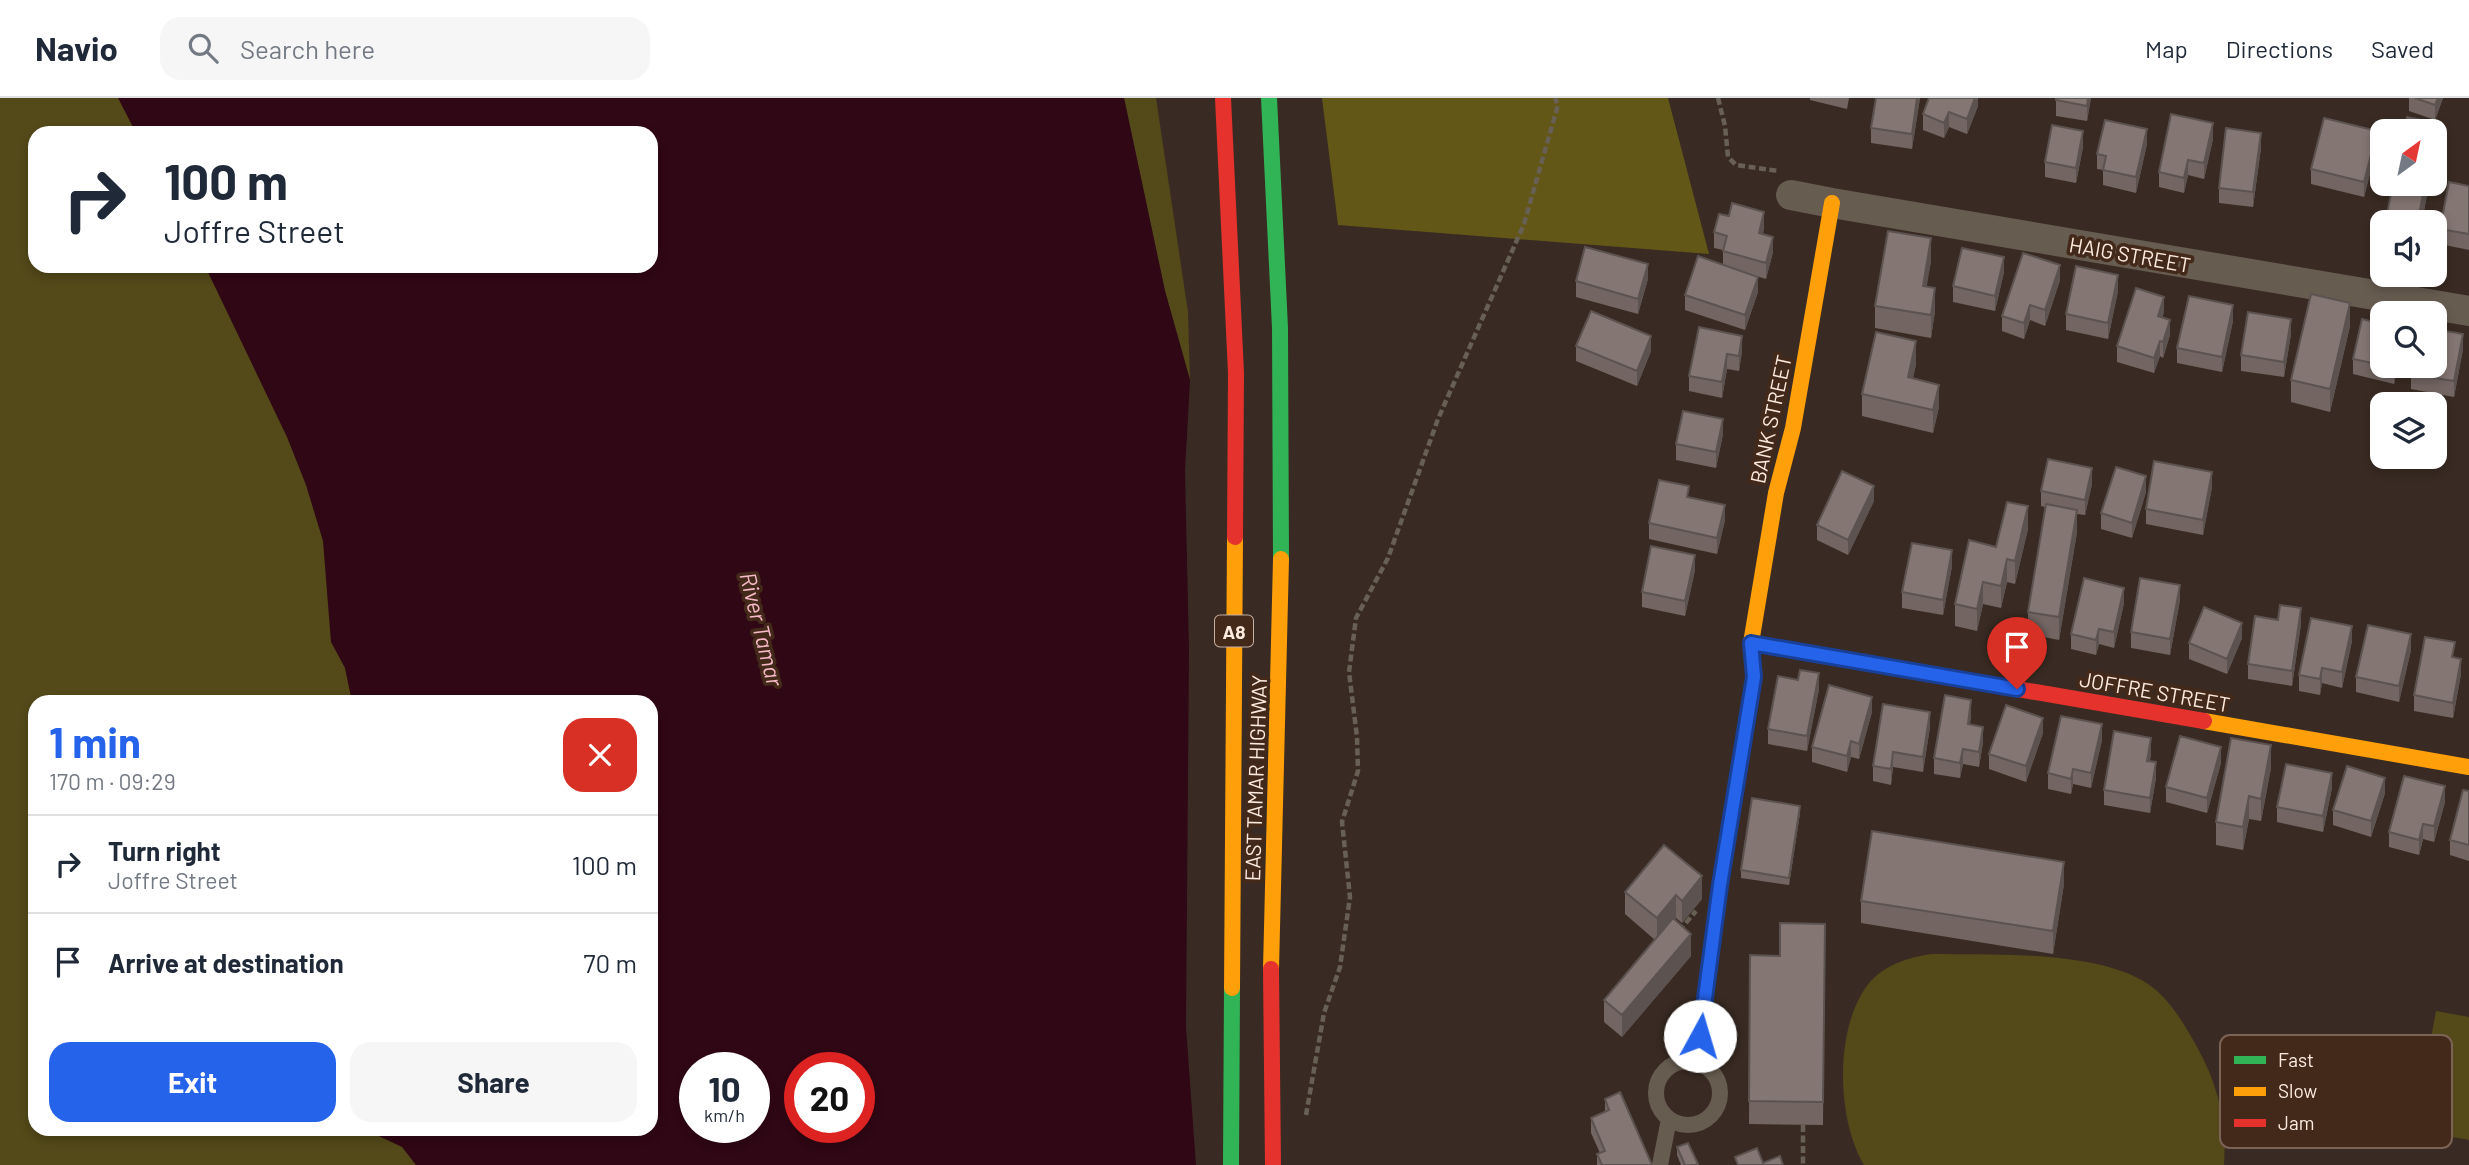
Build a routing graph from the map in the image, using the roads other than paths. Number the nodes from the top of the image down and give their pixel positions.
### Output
1 (1223, 98) edge
2 (1269, 98) edge
3 (1787, 183) road end
4 (1832, 203) junction
5 (2469, 311) edge
6 (1751, 643) junction
7 (2469, 766) edge
8 (1697, 1061) junction
9 (1669, 1119) junction
10 (1231, 1165) edge
11 (1273, 1165) edge
12 (1660, 1165) edge

1 - 10 main road, EAST TAMAR HIGHWAY / A8
2 - 11 main road, EAST TAMAR HIGHWAY / A8
3 - 4 street, HAIG STREET
4 - 5 street, HAIG STREET
4 - 6 main road, BANK STREET
6 - 7 main road, JOFFRE STREET
6 - 8 lane
8 - 9 lane
8 - 9 lane
9 - 12 lane

